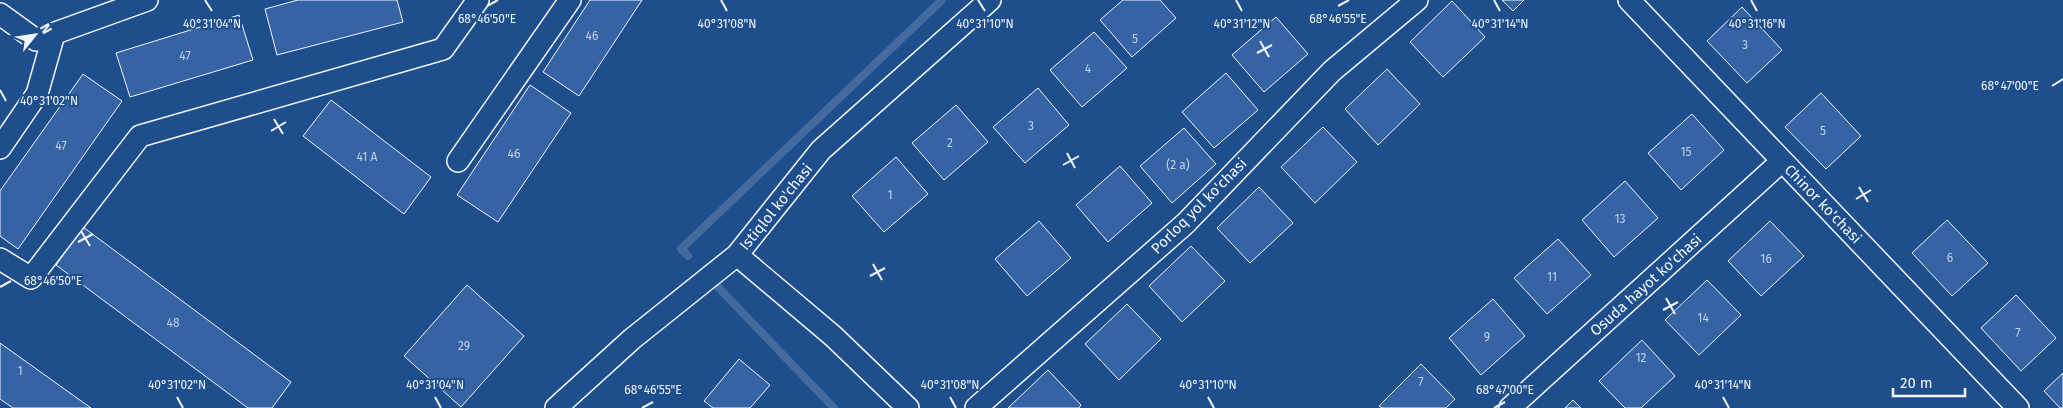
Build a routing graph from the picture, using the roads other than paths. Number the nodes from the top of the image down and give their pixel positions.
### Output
1 (147, 0) edge
2 (478, 0) edge
3 (570, 0) edge
4 (990, 0) edge
5 (1417, 0) edge
6 (1629, 0) edge
7 (0, 14) edge
8 (54, 34) junction
9 (0, 148) edge
10 (458, 160) dead end
11 (1782, 161) junction
12 (737, 255) junction
13 (0, 259) edge
14 (556, 408) edge
15 (908, 408) edge
16 (976, 408) edge
17 (1510, 408) edge
18 (2018, 408) edge

1 - 8 street
2 - 13 street
3 - 10 street
4 - 12 street, Istiqlol ko'chasi
5 - 16 street, Porloq yol ko'chasi
6 - 11 street, Chinor ko'chasi
7 - 8 street
8 - 9 street
11 - 17 street, Osuda hayot ko'chasi
11 - 18 street, Chinor ko'chasi
12 - 14 street, Istiqlol ko'chasi
12 - 15 street

